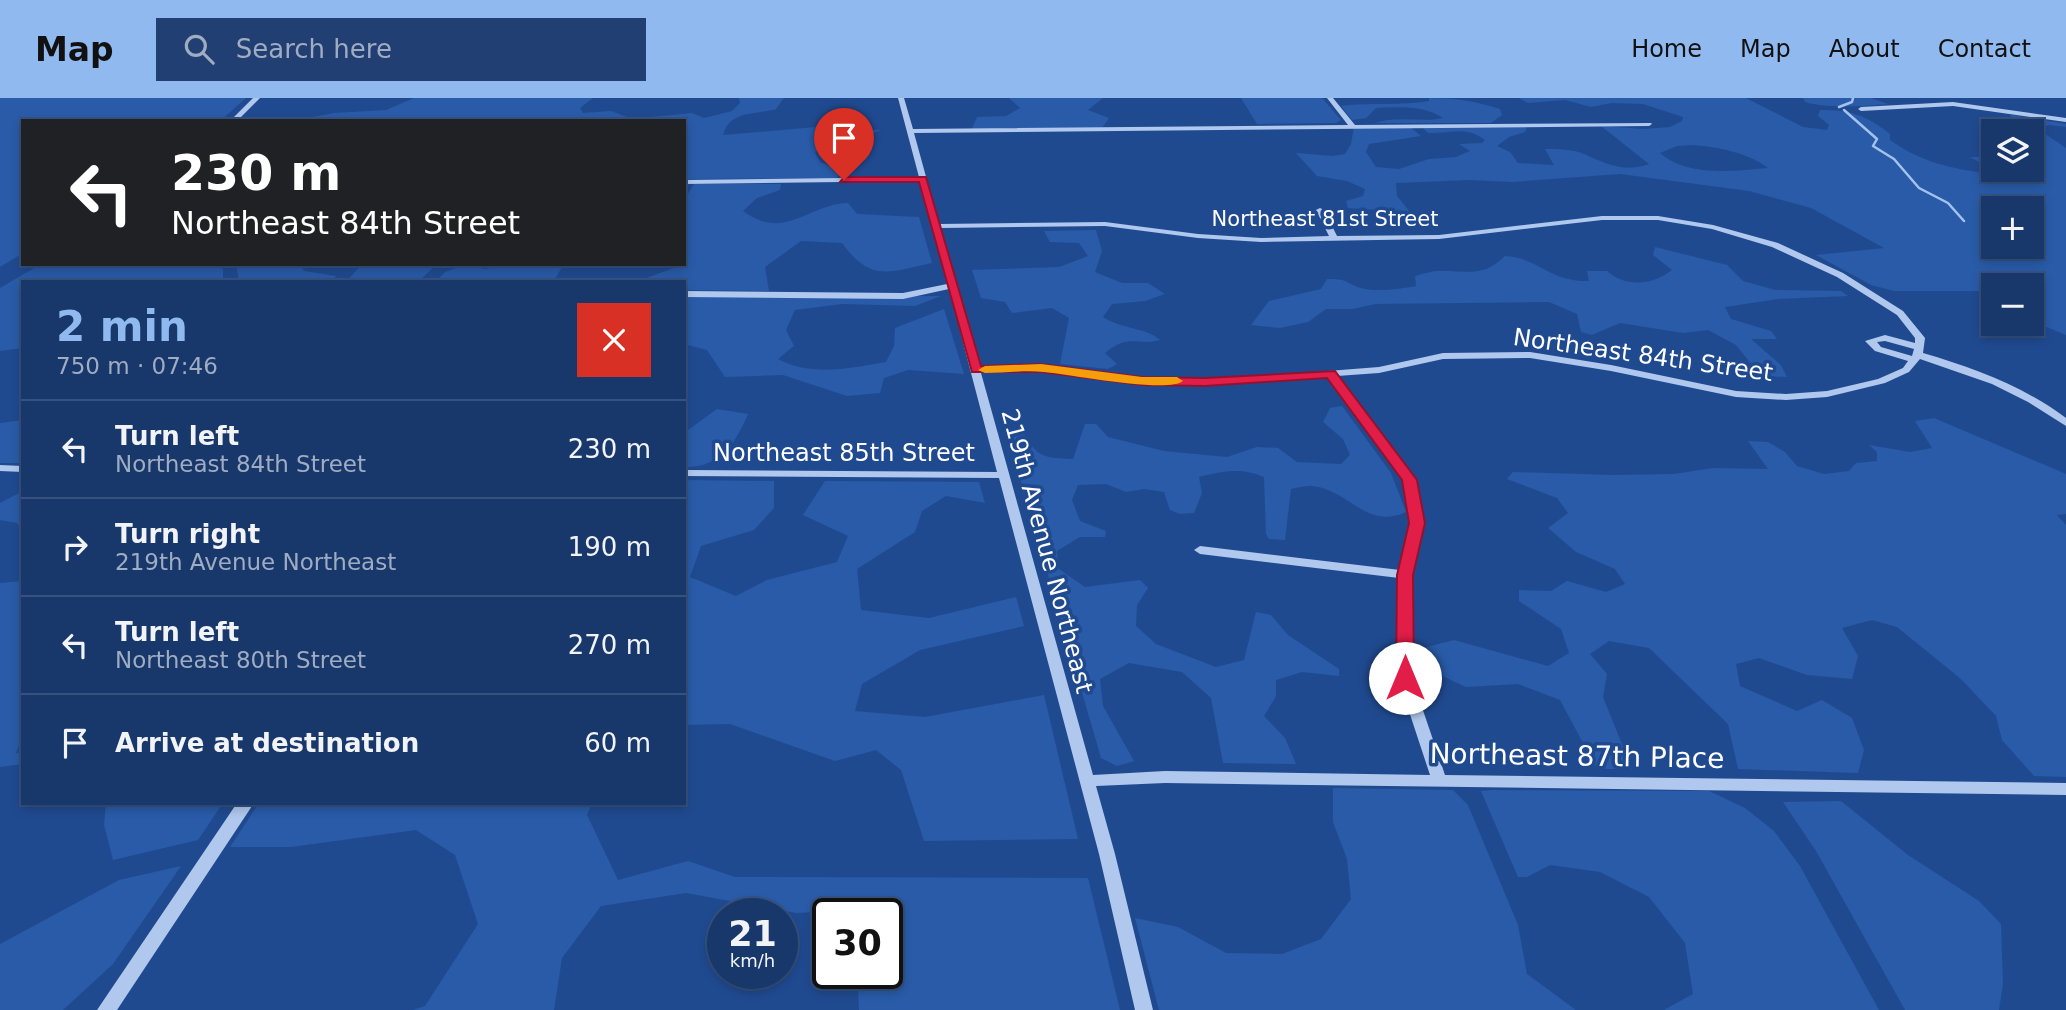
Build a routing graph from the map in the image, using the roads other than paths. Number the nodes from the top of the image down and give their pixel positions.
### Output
1 (257, 98) edge
2 (901, 98) edge
3 (1330, 98) edge
4 (2004, 103) dead end
5 (1861, 109) dead end
6 (2012, 111) junction
7 (235, 119) edge
8 (2066, 120) edge
9 (1649, 124) dead end
10 (1352, 125) junction
11 (909, 131) junction
12 (923, 179) junction
13 (686, 182) edge
14 (1320, 210) dead end
15 (936, 226) junction
16 (1335, 239) junction
17 (951, 286) junction
18 (686, 294) edge
19 (1917, 354) junction
20 (976, 370) junction
21 (1330, 374) junction
22 (2066, 423) edge
23 (0, 468) edge
24 (21, 469) edge
25 (686, 473) edge
26 (1004, 475) junction
27 (1200, 550) dead end
28 (1405, 575) junction
29 (1087, 780) junction
30 (1440, 780) junction
31 (2066, 789) edge
32 (245, 805) edge
33 (106, 1010) edge
34 (1144, 1010) edge

1 - 7 street
2 - 11 street, 219th Avenue Northeast
3 - 10 street
4 - 6 street
5 - 6 street
6 - 8 street
9 - 10 street
10 - 11 street
11 - 12 street, 219th Avenue Northeast
12 - 13 street
12 - 15 street, 219th Avenue Northeast
14 - 16 street
15 - 16 street, Northeast 81st Street
15 - 17 street, 219th Avenue Northeast
16 - 19 street, Northeast 81st Street
17 - 18 street
17 - 20 street, 219th Avenue Northeast
19 - 21 street, Northeast 84th Street
19 - 22 street
20 - 21 street, Northeast 84th Street
20 - 26 street, 219th Avenue Northeast
21 - 28 street
23 - 24 street
25 - 26 street, Northeast 85th Street
26 - 29 street, 219th Avenue Northeast
27 - 28 street
28 - 30 street
29 - 30 street, Northeast 87th Place
29 - 34 street, 219th Avenue Northeast
30 - 31 street, Northeast 87th Place
32 - 33 street

